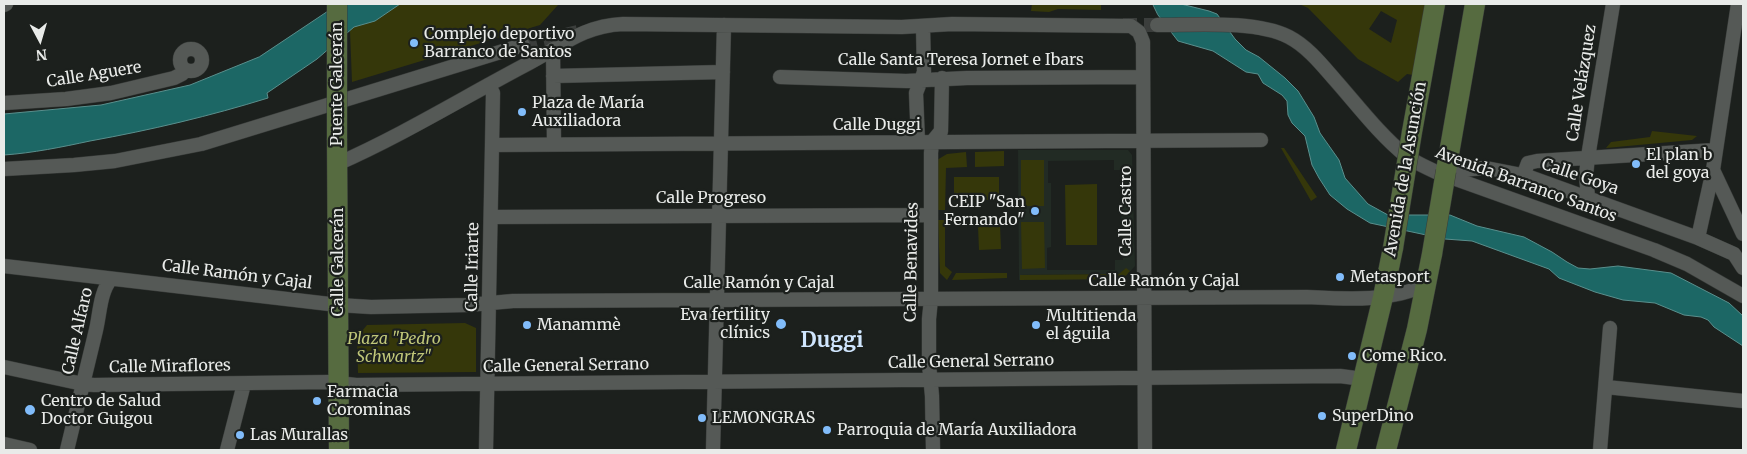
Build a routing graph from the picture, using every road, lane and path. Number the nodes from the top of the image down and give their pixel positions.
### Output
1 (337, 4) edge
2 (1434, 4) edge
3 (1475, 4) edge
4 (1612, 4) edge
5 (1738, 4) edge
6 (724, 25) junction
7 (1158, 25) tunnel mouth
8 (923, 26) junction
9 (523, 45) tunnel mouth
10 (553, 50) junction
11 (186, 70) dead end
12 (723, 72) junction
13 (553, 76) junction
14 (1143, 77) junction
15 (780, 78) dead end
16 (942, 78) junction
17 (920, 80) junction
18 (488, 85) junction
19 (4, 103) edge
20 (1260, 140) dead end
21 (1143, 141) junction
22 (918, 142) junction
23 (932, 142) junction
24 (721, 143) junction
25 (554, 144) junction
26 (492, 145) junction
27 (1715, 150) junction
28 (1588, 157) junction
29 (337, 164) junction
30 (4, 169) edge
31 (1713, 170) junction
32 (1446, 171) junction
33 (1527, 176) junction
34 (1588, 197) junction
35 (931, 215) junction
36 (719, 216) junction
37 (491, 217) junction
38 (1743, 234) edge
39 (1698, 238) junction
40 (1739, 248) edge
41 (4, 266) edge
42 (1743, 268) edge
43 (111, 278) junction
44 (1426, 285) junction
45 (1743, 296) edge
46 (1383, 297) junction
47 (931, 299) junction
48 (1144, 299) junction
49 (717, 301) junction
50 (490, 302) junction
51 (338, 305) junction
52 (1610, 328) dead end
53 (4, 367) edge
54 (1145, 378) junction
55 (1363, 379) junction
56 (931, 380) junction
57 (716, 381) junction
58 (339, 382) junction
59 (83, 384) junction
60 (244, 384) junction
61 (488, 384) junction
62 (1606, 387) junction
63 (1743, 401) edge
64 (4, 444) edge
65 (30, 450) edge
66 (67, 450) edge
67 (227, 450) edge
68 (339, 450) edge
69 (486, 450) edge
70 (713, 450) edge
71 (933, 450) edge
72 (1145, 450) edge
73 (1346, 450) edge
74 (1386, 450) edge
75 (1600, 450) edge

1 - 29 main road, Puente Galcerán, bridge
2 - 46 main road, Avenida de la Asunción, bridge
3 - 32 main road
4 - 28 street, Calle Velázquez
5 - 27 street
6 - 8 street
6 - 10 street
6 - 12 street
7 - 45 street, Avenida Barranco Santos
8 - 14 street, Calle Castro
8 - 17 street
9 - 30 street
10 - 13 street
10 - 18 street
11 - 19 street, Calle Aguere
12 - 13 street
12 - 24 street
13 - 25 street
14 - 16 street, Calle Santa Teresa Jornet e Ibars
14 - 21 street, Calle Castro
15 - 17 street, Calle Santa Teresa Jornet e Ibars
16 - 17 street, Calle Santa Teresa Jornet e Ibars
16 - 23 street, Calle Benavides
17 - 22 street
18 - 26 street, Calle Iriarte
18 - 29 street
20 - 21 street, Calle Duggi
21 - 23 street, Calle Duggi
21 - 48 street, Calle Castro
22 - 23 street, Calle Duggi
22 - 24 street, Calle Duggi
23 - 35 street, Calle Benavides
24 - 25 street, Calle Duggi
24 - 36 street
25 - 26 street, Calle Duggi
26 - 37 street, Calle Iriarte
27 - 28 street
27 - 31 street
28 - 33 street
28 - 34 street, Calle Velázquez
29 - 51 main road, Calle Galcerán
31 - 38 street
31 - 39 street
32 - 33 street, Calle Goya
32 - 44 main road, bridge
33 - 34 street, Calle Goya
34 - 39 street, Calle Goya
35 - 36 street, Calle Progreso
35 - 47 street, Calle Benavides
36 - 37 street, Calle Progreso
36 - 49 street
37 - 50 street, Calle Iriarte
39 - 40 street, Calle Goya
40 - 42 street
41 - 43 street, Calle Ramón y Cajal
43 - 51 street, Calle Ramón y Cajal
43 - 59 street, Calle Alfaro
44 - 46 street, Calle Ramón y Cajal
44 - 74 main road
46 - 48 street, Calle Ramón y Cajal
46 - 55 main road, Avenida de la Asunción
47 - 48 street, Calle Ramón y Cajal
47 - 49 street, Calle Ramón y Cajal
47 - 56 street, Calle Benavides
48 - 54 street, Calle Castro
49 - 50 street, Calle Ramón y Cajal
49 - 57 street
50 - 51 street, Calle Ramón y Cajal
50 - 61 street, Calle Iriarte
51 - 58 main road, Calle Galcerán
52 - 62 street
53 - 59 street, Calle Miraflores
54 - 55 street, Calle General Serrano
54 - 56 street, Calle General Serrano
54 - 72 street, Calle Castro
55 - 73 main road, Avenida de la Asunción
56 - 57 street, Calle General Serrano
56 - 71 street, Calle Benavides
57 - 61 street, Calle General Serrano
57 - 70 street
58 - 60 street, Calle Miraflores
58 - 61 street, Calle General Serrano
58 - 68 main road, Calle Galcerán
59 - 60 street, Calle Miraflores
59 - 66 street, Calle Alfaro
60 - 67 street
61 - 69 street, Calle Iriarte
62 - 63 street
62 - 75 street
64 - 65 street

